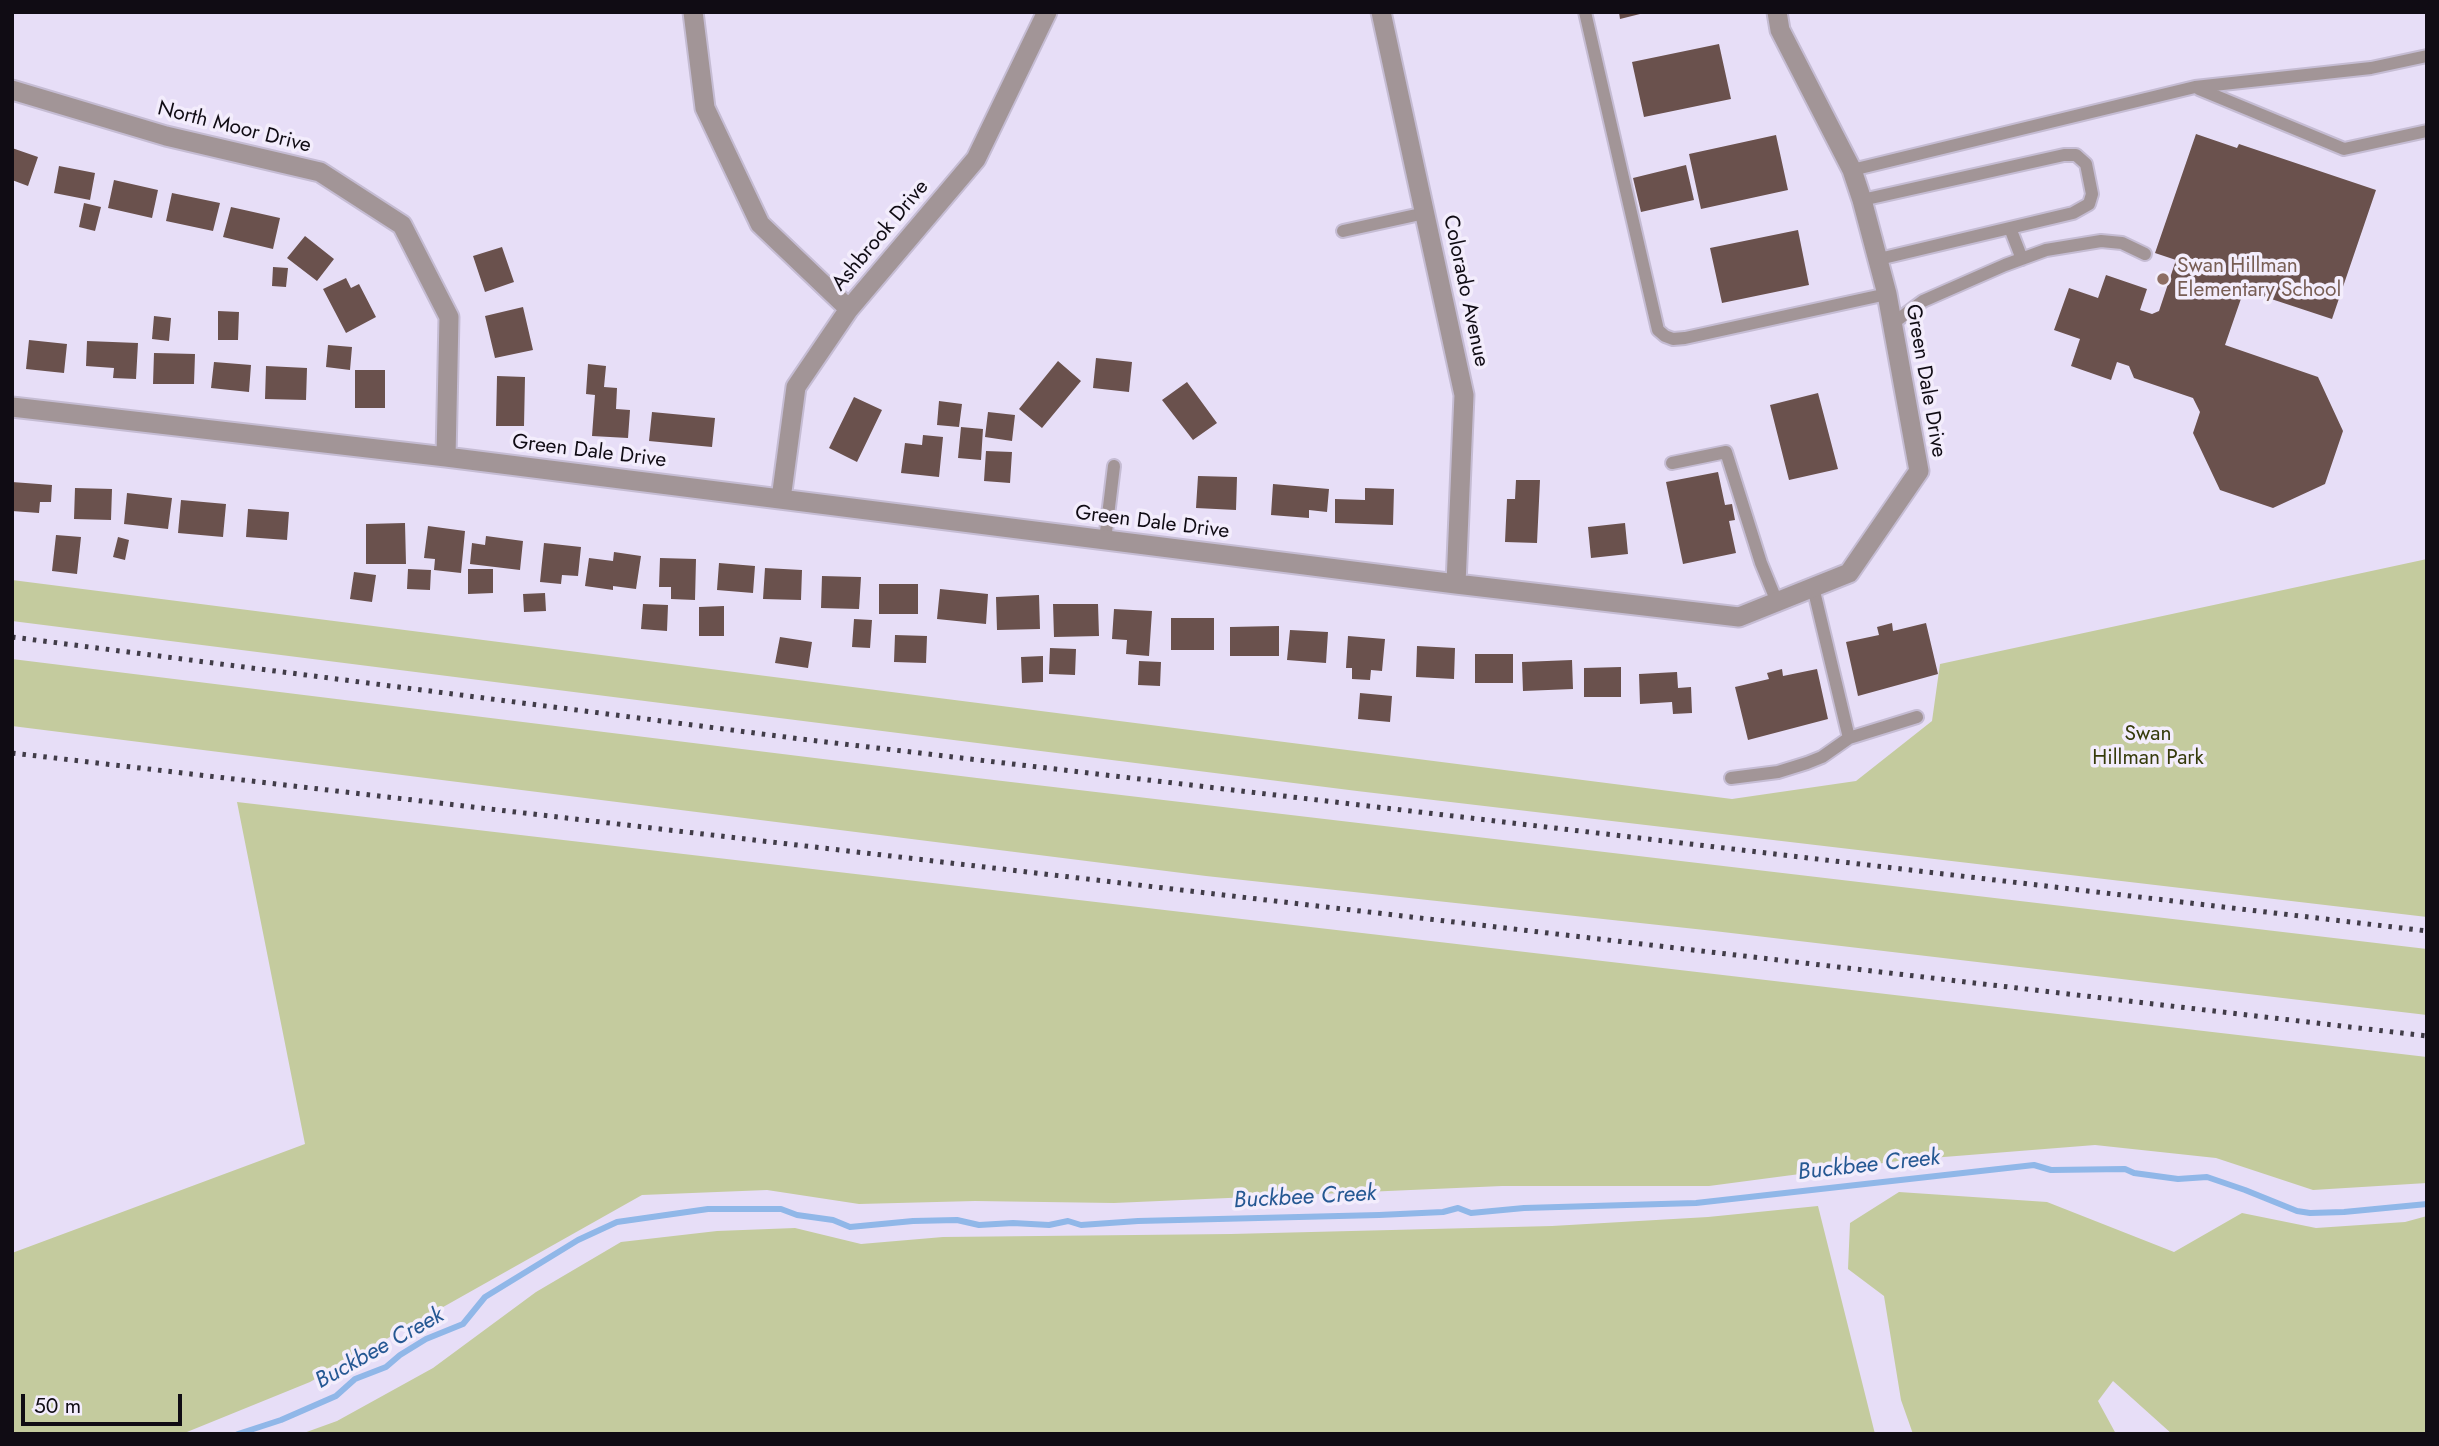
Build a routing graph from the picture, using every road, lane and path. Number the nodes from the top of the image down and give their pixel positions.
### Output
1 (692, 12) edge
2 (1047, 12) edge
3 (1381, 12) edge
4 (1585, 12) edge
5 (1777, 12) edge
6 (2427, 56) edge
7 (2195, 88) junction
8 (12, 90) edge
9 (2427, 131) edge
10 (1852, 170) junction
11 (1863, 200) junction
12 (1424, 213) junction
13 (2010, 228) junction
14 (1343, 231) dead end
15 (2145, 254) dead end
16 (1879, 259) junction
17 (2022, 259) junction
18 (1887, 294) junction
19 (849, 309) junction
20 (1892, 324) junction
21 (12, 407) edge
22 (446, 457) junction
23 (1672, 463) dead end
24 (1114, 466) dead end
25 (781, 499) junction
26 (1105, 540) junction
27 (1456, 584) junction
28 (1813, 587) junction
29 (1777, 602) junction
30 (1917, 717) dead end
31 (1849, 738) junction
32 (1731, 778) dead end

1 - 19 street
2 - 19 street, Ashbrook Drive
3 - 12 street, Colorado Avenue
4 - 18 lane
5 - 10 street, Green Dale Drive
6 - 7 lane
7 - 9 lane
7 - 10 lane
8 - 22 street, North Moor Drive
10 - 11 street, Green Dale Drive
11 - 13 lane
11 - 16 street, Green Dale Drive
12 - 14 lane
12 - 27 street, Colorado Avenue
13 - 16 lane
13 - 17 lane
15 - 17 lane
16 - 18 street, Green Dale Drive
17 - 20 lane
18 - 20 street, Green Dale Drive
19 - 25 street, Ashbrook Drive
20 - 28 street, Green Dale Drive
21 - 22 street, Green Dale Drive
22 - 25 street, Green Dale Drive
23 - 29 lane
24 - 26 lane
25 - 26 street, Green Dale Drive
26 - 27 street, Green Dale Drive
27 - 29 street, Green Dale Drive
28 - 29 street, Green Dale Drive
28 - 31 lane
30 - 31 lane
31 - 32 lane

